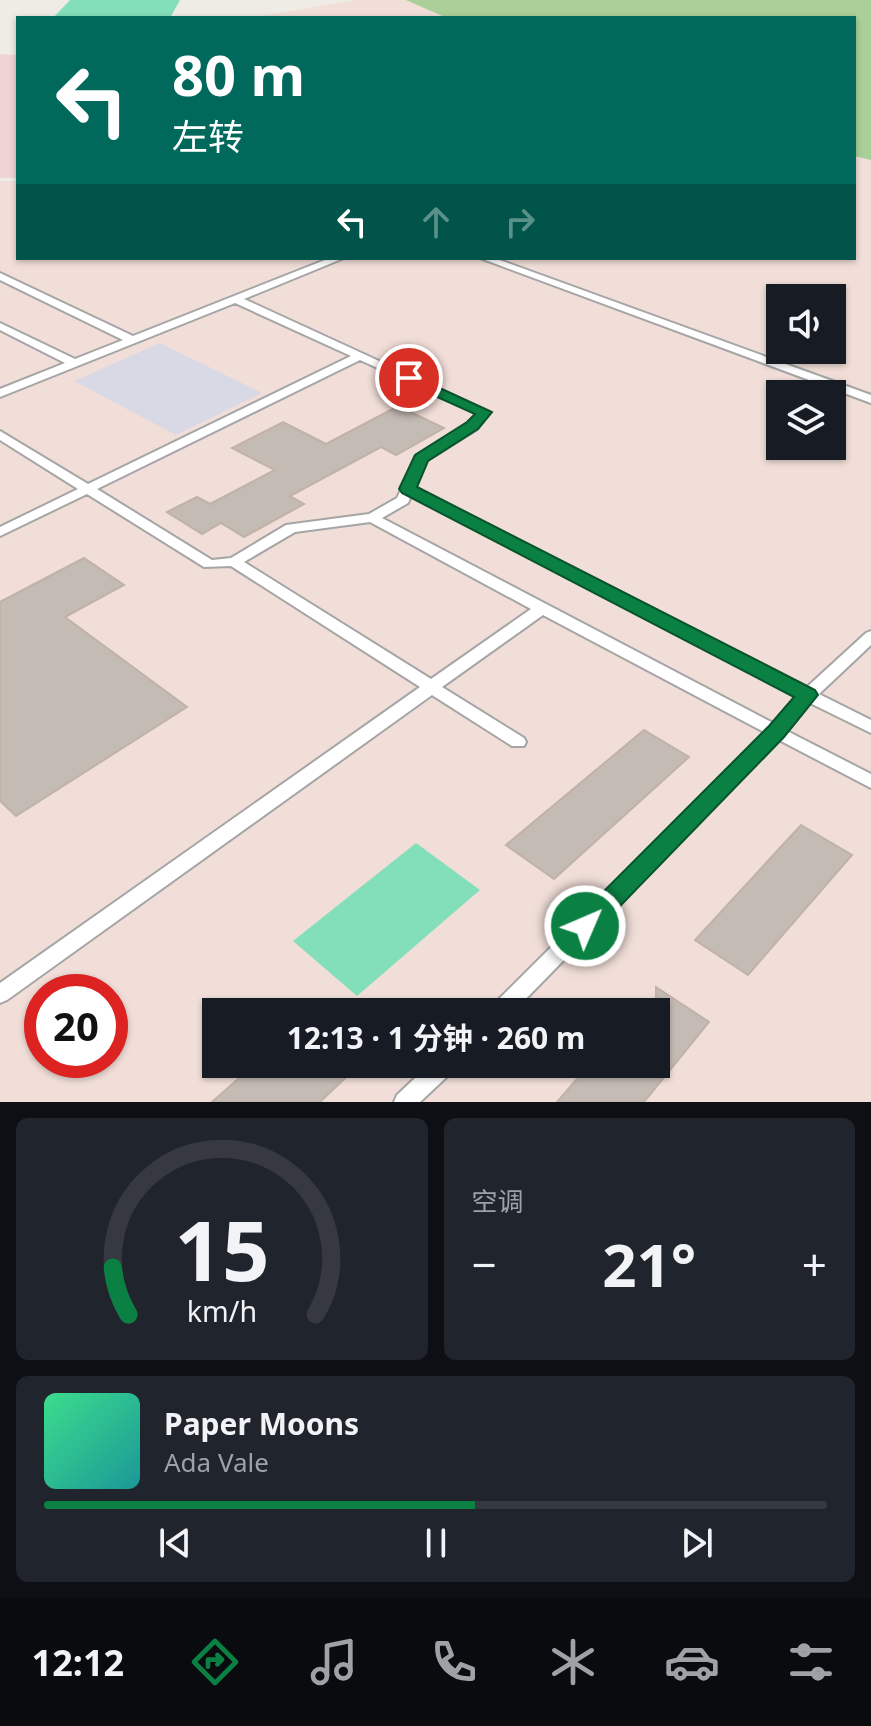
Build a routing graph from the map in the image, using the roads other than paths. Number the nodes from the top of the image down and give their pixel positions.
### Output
1 (334, 260) edge
2 (490, 260) edge
3 (0, 276) edge
4 (235, 299) junction
5 (0, 326) edge
6 (132, 340) junction
7 (359, 356) junction
8 (76, 364) junction
9 (0, 393) edge
10 (871, 399) edge
11 (0, 435) edge
12 (87, 489) junction
13 (408, 489) junction
14 (372, 518) junction
15 (0, 532) edge
16 (234, 562) junction
17 (542, 608) junction
18 (871, 636) edge
19 (430, 687) junction
20 (808, 695) junction
21 (871, 727) edge
22 (777, 732) junction
23 (518, 742) dead end
24 (871, 782) edge
25 (0, 994) edge
26 (513, 998) edge
27 (430, 1078) edge
28 (405, 1102) edge

1 - 4 lane
2 - 10 lane
3 - 6 lane
4 - 6 lane
4 - 7 lane
5 - 8 lane
6 - 8 lane
7 - 12 lane
7 - 13 lane
8 - 9 lane
11 - 12 lane
12 - 15 lane
12 - 16 lane
13 - 14 lane
13 - 20 lane
14 - 16 lane
14 - 17 lane
16 - 19 lane
17 - 19 lane
17 - 22 lane
18 - 20 lane
19 - 23 lane
19 - 25 lane
20 - 21 lane
20 - 22 lane
22 - 24 lane
22 - 26 lane
27 - 28 lane

